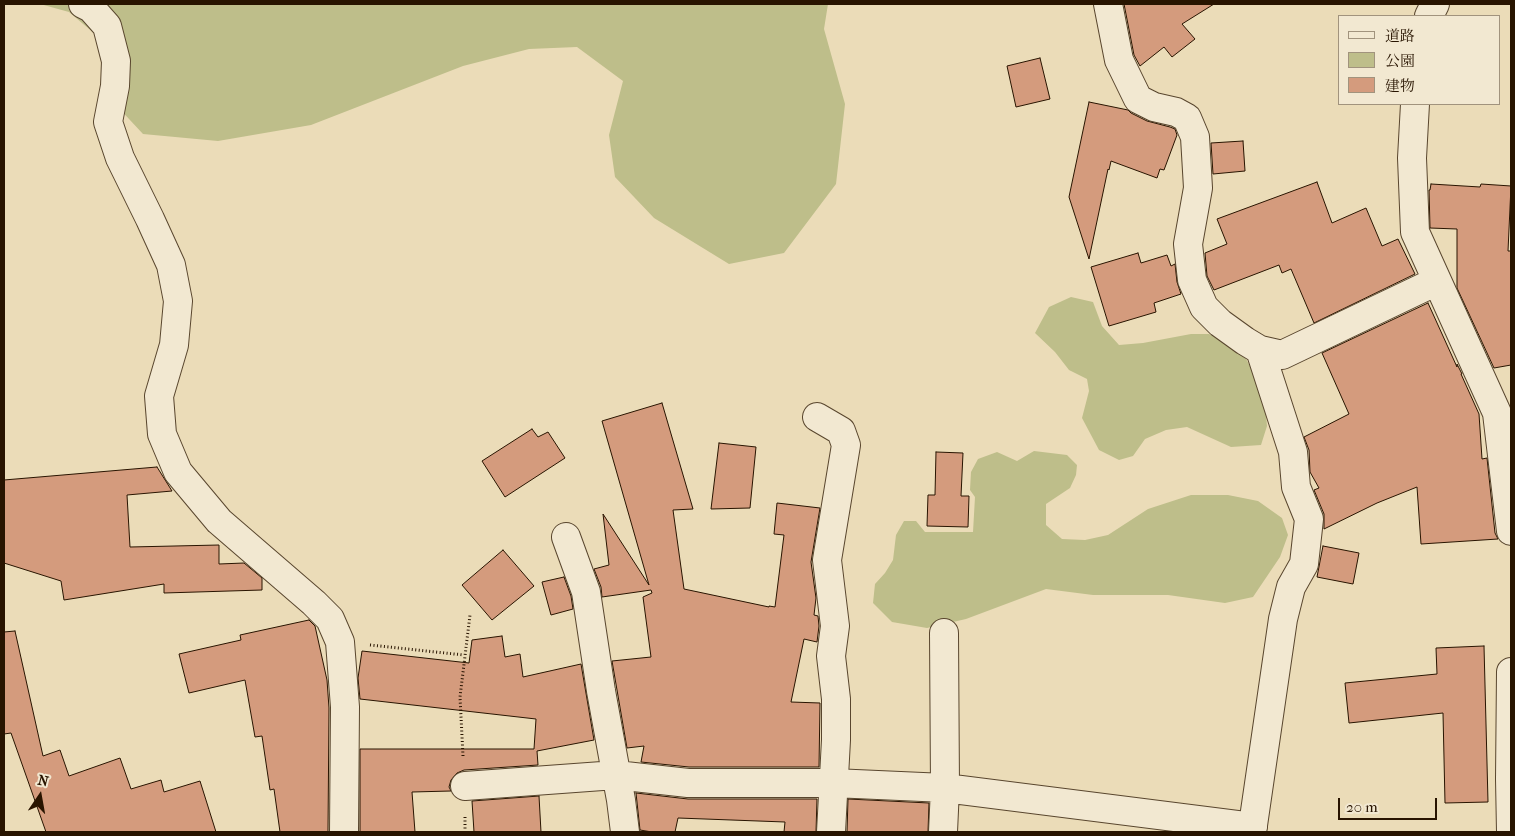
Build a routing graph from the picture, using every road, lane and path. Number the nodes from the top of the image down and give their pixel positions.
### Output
1 (83, 4) edge
2 (1108, 4) edge
3 (1416, 105) edge
4 (1437, 280) junction
5 (1260, 350) junction
6 (818, 417) dead end
7 (1511, 531) edge
8 (566, 537) dead end
9 (470, 615) dead end
10 (944, 634) dead end
11 (340, 642) junction
12 (464, 655) junction
13 (1511, 672) edge
14 (1511, 726) edge
15 (616, 775) junction
16 (833, 783) junction
17 (465, 786) junction
18 (945, 788) junction
19 (1252, 830) edge
20 (344, 832) edge
21 (465, 832) edge
22 (624, 832) edge
23 (831, 832) edge
24 (944, 832) edge
25 (1511, 832) edge

1 - 11 street
2 - 5 street
3 - 4 street
4 - 5 street
4 - 7 street
5 - 19 street
6 - 16 street
8 - 15 street
9 - 12 path
10 - 18 street
11 - 12 path
11 - 20 street
12 - 17 path
13 - 14 street
14 - 25 street
15 - 16 street
15 - 17 street
15 - 22 street
16 - 18 street
16 - 23 street
17 - 21 path
18 - 19 street
18 - 24 street

